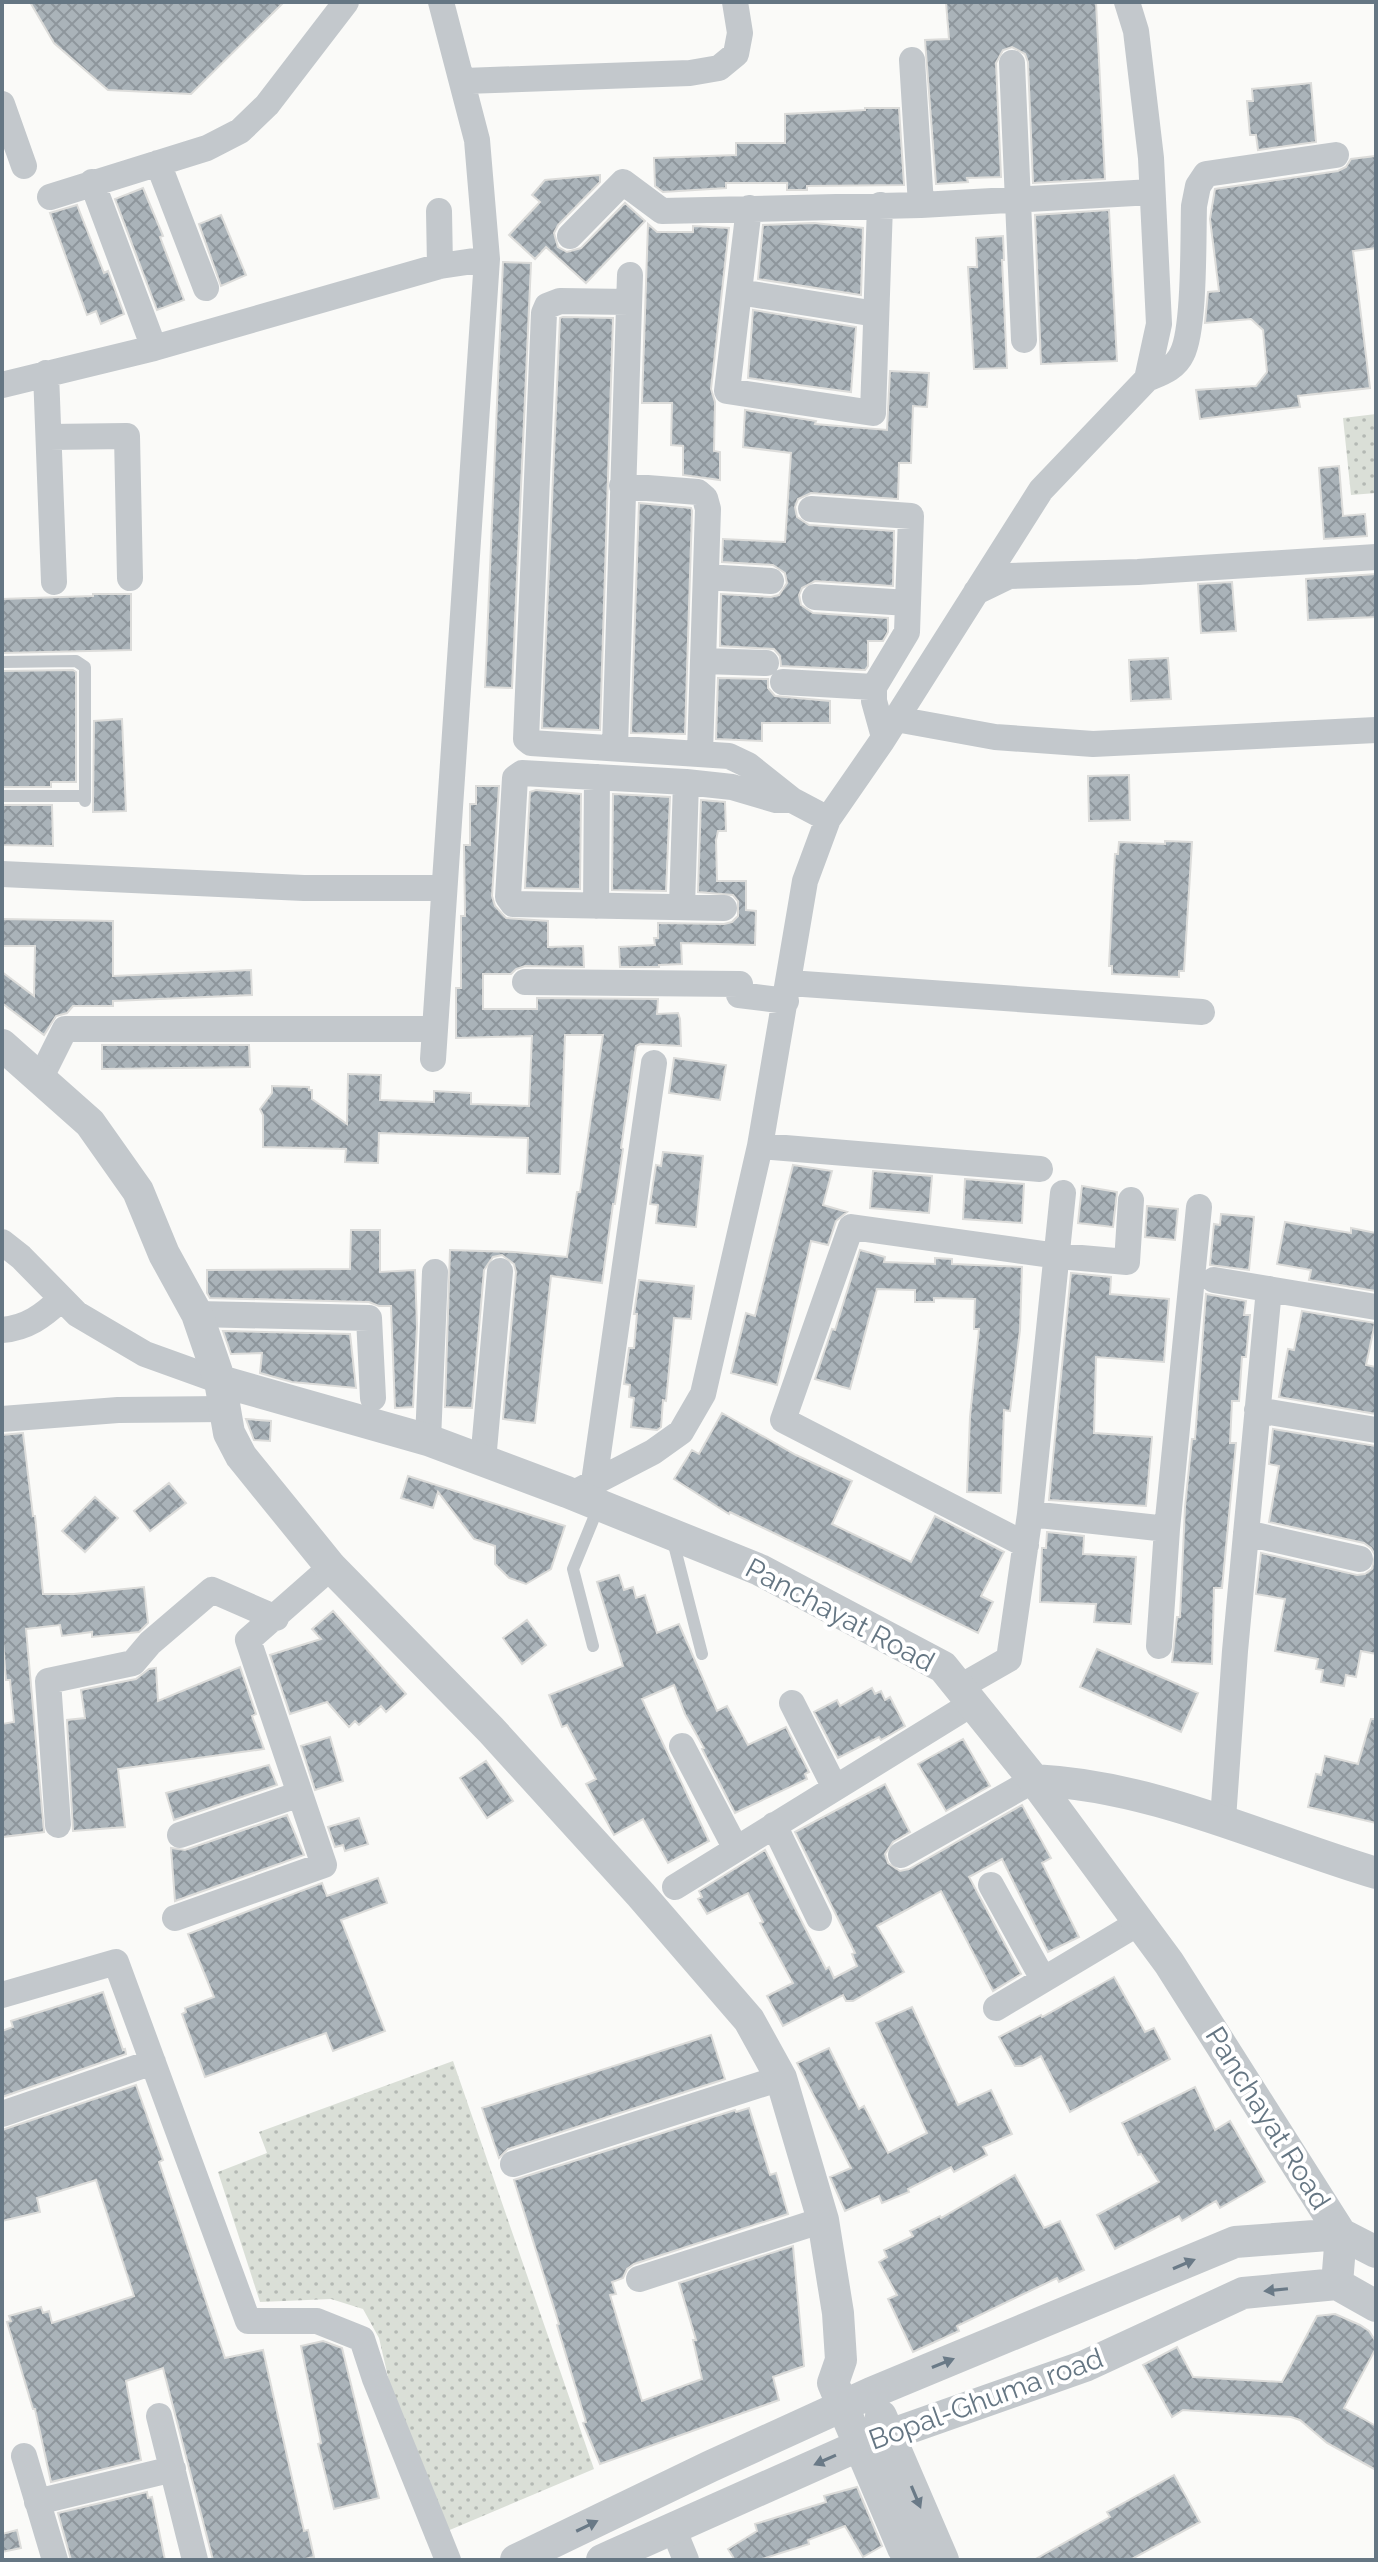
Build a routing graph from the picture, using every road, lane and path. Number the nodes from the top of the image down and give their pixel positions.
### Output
1 (346, 2) edge
2 (441, 2) edge
3 (735, 2) edge
4 (1127, 2) edge
5 (912, 60) dead end
6 (1012, 63) dead end
7 (464, 81) junction
8 (2, 104) edge
9 (1336, 155) dead end
10 (158, 163) junction
11 (24, 166) dead end
12 (92, 182) junction
13 (1152, 192) junction
14 (50, 197) dead end
15 (1019, 200) junction
16 (880, 205) junction
17 (921, 205) junction
18 (749, 208) junction
19 (439, 211) dead end
20 (570, 236) dead end
21 (487, 259) junction
22 (440, 266) junction
23 (630, 275) dead end
24 (206, 288) dead end
25 (739, 292) junction
26 (629, 302) junction
27 (876, 314) junction
28 (1024, 340) dead end
29 (154, 348) junction
30 (46, 373) junction
31 (1147, 379) junction
32 (2, 385) edge
33 (49, 437) junction
34 (622, 486) junction
35 (811, 509) dead end
36 (1376, 557) edge
37 (706, 577) junction
38 (130, 578) dead end
39 (771, 581) dead end
40 (54, 582) dead end
41 (976, 592) junction
42 (815, 597) dead end
43 (908, 603) junction
44 (703, 661) junction
45 (2, 662) edge
46 (874, 687) junction
47 (890, 728) junction
48 (1376, 730) edge
49 (615, 747) junction
50 (700, 752) junction
51 (597, 777) junction
52 (686, 782) junction
53 (2, 796) edge
54 (792, 800) junction
55 (828, 819) junction
56 (2, 874) edge
57 (443, 888) junction
58 (596, 906) junction
59 (682, 906) junction
60 (724, 908) dead end
61 (525, 982) dead end
62 (787, 992) junction
63 (1202, 1012) dead end
64 (435, 1029) junction
65 (2, 1045) edge
66 (433, 1059) dead end
67 (654, 1063) dead end
68 (41, 1077) junction
69 (760, 1146) junction
70 (1040, 1169) dead end
71 (1063, 1193) dead end
72 (1131, 1200) dead end
73 (1199, 1207) dead end
74 (2, 1242) edge
75 (1058, 1256) junction
76 (500, 1271) dead end
77 (435, 1272) dead end
78 (1214, 1280) dead end
79 (1269, 1289) junction
80 (61, 1299) junction
81 (1376, 1307) edge
82 (197, 1314) junction
83 (3, 1336) edge
84 (222, 1395) junction
85 (373, 1398) dead end
86 (1257, 1410) junction
87 (2, 1419) edge
88 (1376, 1430) edge
89 (428, 1440) junction
90 (483, 1461) junction
91 (588, 1494) junction
92 (1030, 1514) junction
93 (1167, 1529) junction
94 (1246, 1533) junction
95 (672, 1534) junction
96 (1026, 1545) junction
97 (1360, 1559) dead end
98 (331, 1567) junction
99 (276, 1618) junction
100 (593, 1646) dead end
101 (1159, 1646) dead end
102 (702, 1654) dead end
103 (966, 1695) junction
104 (792, 1703) dead end
105 (682, 1746) dead end
106 (1034, 1780) junction
107 (835, 1788) junction
108 (300, 1794) junction
109 (1223, 1819) junction
110 (58, 1825) dead end
111 (774, 1825) junction
112 (180, 1835) dead end
113 (736, 1849) junction
114 (901, 1855) dead end
115 (1376, 1873) edge
116 (991, 1885) dead end
117 (675, 1887) dead end
118 (175, 1918) dead end
119 (819, 1918) dead end
120 (1140, 1922) junction
121 (1043, 1979) junction
122 (2, 1995) edge
123 (996, 2008) dead end
124 (153, 2062) junction
125 (781, 2078) junction
126 (2, 2114) edge
127 (513, 2164) dead end
128 (823, 2220) junction
129 (1341, 2234) junction
130 (1376, 2252) edge
131 (639, 2279) dead end
132 (1337, 2284) junction
133 (1376, 2306) edge
134 (841, 2360) junction
135 (871, 2393) junction
136 (841, 2407) junction
137 (159, 2416) dead end
138 (890, 2434) junction
139 (858, 2446) junction
140 (24, 2456) dead end
141 (173, 2469) junction
142 (37, 2502) junction
143 (673, 2528) junction
144 (55, 2560) edge
145 (195, 2560) edge
146 (448, 2560) edge
147 (516, 2560) edge
148 (602, 2560) edge
149 (686, 2560) edge
150 (910, 2560) edge
151 (943, 2560) edge

1 - 10 street
2 - 7 street
3 - 7 street
4 - 13 street
5 - 17 street
6 - 15 street
7 - 21 street
8 - 11 street
9 - 31 street
10 - 12 street
10 - 24 street
12 - 14 street
12 - 29 street
13 - 15 street
13 - 31 street
15 - 17 street
15 - 28 street
16 - 17 street
16 - 18 street
16 - 27 street
18 - 20 street
18 - 25 street
19 - 22 street
21 - 22 street
21 - 57 street
22 - 29 street
23 - 26 street
25 - 27 street
25 - 27 street
26 - 34 street
26 - 49 street
29 - 30 street
30 - 32 street
30 - 33 street
31 - 41 street
33 - 38 street
33 - 40 street
34 - 37 street
34 - 49 street
35 - 43 street
36 - 41 street
37 - 39 street
37 - 44 street
41 - 47 street
42 - 43 street
43 - 46 street
44 - 46 street
44 - 50 street
45 - 53 lane
46 - 47 street
47 - 48 street
47 - 55 street
49 - 50 street
50 - 54 street
51 - 52 street
51 - 58 street
51 - 58 street
52 - 54 street
52 - 59 street
54 - 55 street
55 - 62 street
56 - 57 street
57 - 64 street
58 - 59 street
59 - 60 street
61 - 62 street
62 - 63 street
62 - 69 street
64 - 66 street
64 - 68 street
65 - 68 street
67 - 91 street
68 - 82 street
69 - 70 street
69 - 91 street
71 - 75 street
72 - 75 street
73 - 93 street
74 - 80 street
75 - 92 street
75 - 96 street
76 - 90 street
77 - 89 street
78 - 79 street
79 - 81 street
79 - 86 street
80 - 83 street
80 - 84 street
82 - 84 street
82 - 85 street
84 - 87 street
84 - 89 street, Panchayat Road
84 - 98 street
86 - 88 street
86 - 94 street
89 - 90 street, Panchayat Road
90 - 91 street, Panchayat Road
91 - 95 street, Panchayat Road
91 - 100 lane
92 - 93 street
92 - 96 street
93 - 101 street
94 - 97 street
94 - 109 street
95 - 102 lane
95 - 103 street, Panchayat Road
96 - 103 street
98 - 99 street
98 - 125 street
99 - 108 street
99 - 110 street
103 - 106 street, Panchayat Road
103 - 107 street
104 - 107 street
105 - 113 street
106 - 109 street
106 - 114 street
106 - 120 street, Panchayat Road
107 - 111 street
108 - 112 street
108 - 118 street
109 - 115 street
111 - 113 street
111 - 119 street
113 - 117 street
116 - 121 street
120 - 121 street
120 - 129 street, Panchayat Road
121 - 123 street
122 - 124 street
124 - 126 street
124 - 146 street
125 - 127 street
125 - 128 street
128 - 131 street
128 - 134 street
129 - 130 street
129 - 132 street
135 -> 129 street
132 - 133 street
132 -> 138 street, Bopal-Ghuma road
134 - 135 street
134 - 136 street
135 - 136 street
135 - 138 street
136 - 139 street
147 -> 136 street
137 - 141 street
138 - 139 street, Bopal-Ghuma road
138 -> 151 street
139 -> 143 street, Bopal-Ghuma road
139 - 150 street
140 - 142 street
141 - 142 street
141 - 145 street
142 - 144 street
143 - 148 street, Bopal-Ghuma road
143 - 149 street

